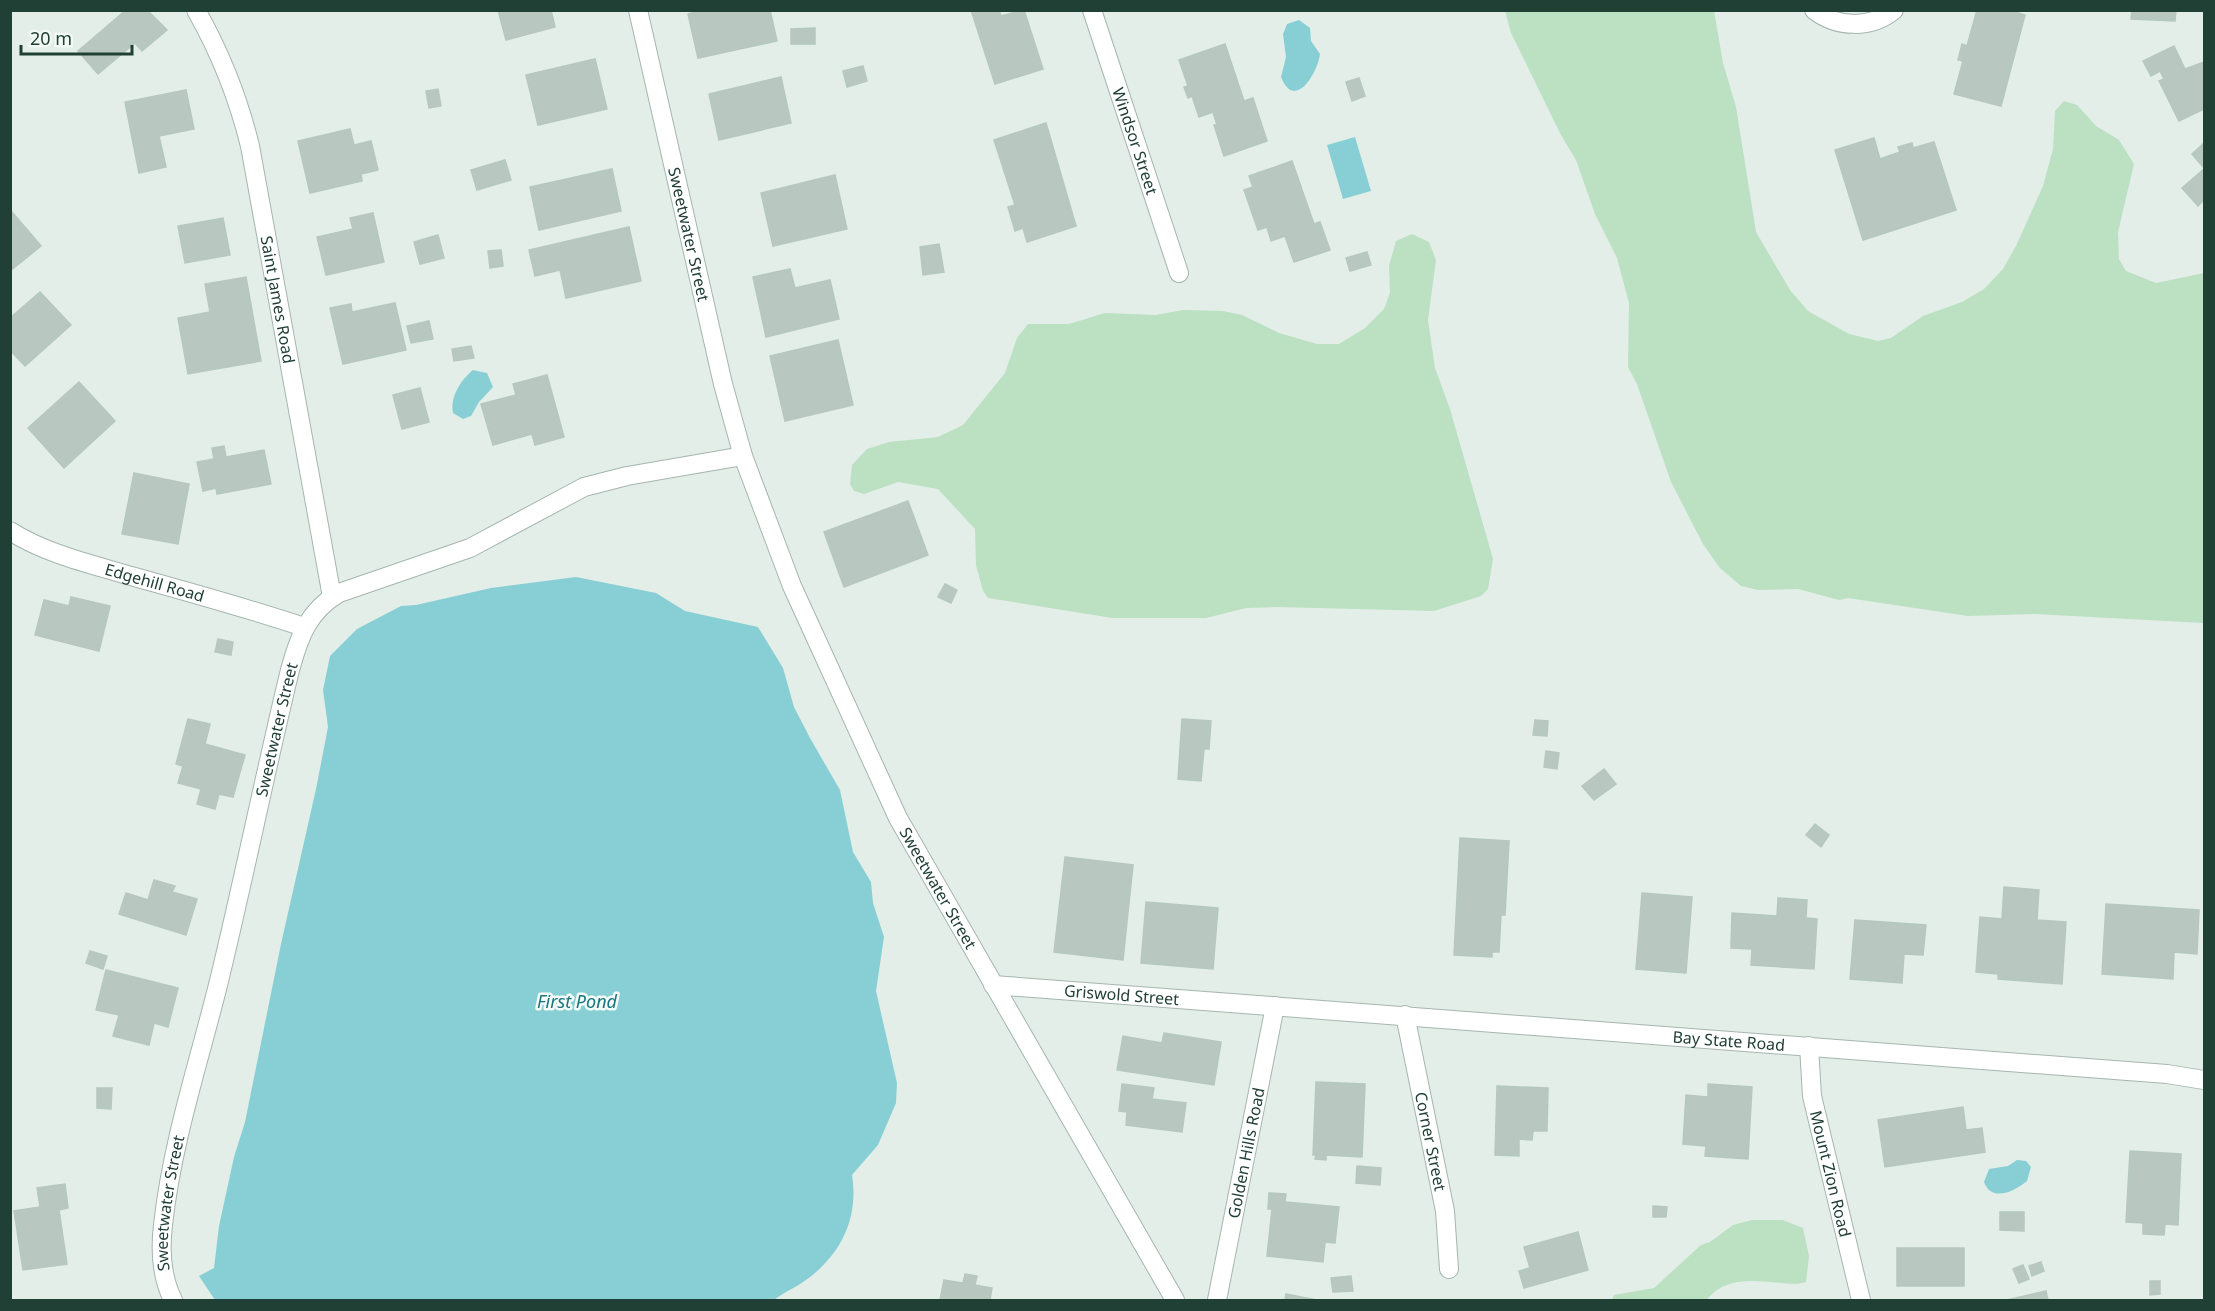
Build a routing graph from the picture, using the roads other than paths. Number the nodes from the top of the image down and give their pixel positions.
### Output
1 (196, 10) edge
2 (638, 10) edge
3 (1092, 10) edge
4 (1814, 10) edge
5 (1894, 10) edge
6 (1179, 273) dead end
7 (743, 456) junction
8 (10, 531) edge
9 (332, 597) junction
10 (304, 627) junction
11 (993, 986) junction
12 (1252, 1004) joint
13 (1275, 1006) junction
14 (1406, 1014) junction
15 (1809, 1046) junction
16 (2205, 1080) edge
17 (1449, 1269) dead end
18 (173, 1300) edge
19 (1175, 1300) edge
20 (1217, 1300) edge
21 (1861, 1300) edge

1 - 9 street, Saint James Road
2 - 7 street, Sweetwater Street
3 - 6 street, Windsor Street
4 - 5 street
7 - 9 street, Sweetwater Street
7 - 11 street, Sweetwater Street
8 - 10 street, Edgehill Road
9 - 10 street, Sweetwater Street
10 - 18 street, Sweetwater Street
11 - 12 street, Griswold Street
11 - 19 street, Sweetwater Street
12 - 13 street, Bay State Road
13 - 14 street, Bay State Road
13 - 20 street, Golden Hills Road
14 - 15 street, Bay State Road
14 - 17 street, Corner Street
15 - 16 street, Bay State Road
15 - 21 street, Mount Zion Road

